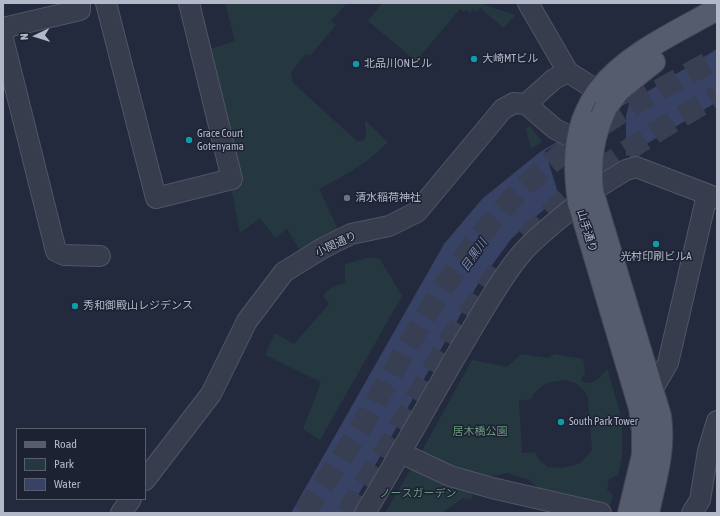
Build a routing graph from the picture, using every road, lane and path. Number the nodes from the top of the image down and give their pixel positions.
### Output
1 (80, 3) edge
2 (106, 3) edge
3 (189, 3) edge
4 (528, 3) edge
5 (717, 9) edge
6 (717, 25) edge
7 (3, 28) edge
8 (3, 39) edge
9 (568, 72) junction
10 (602, 99) junction
11 (526, 104) junction
12 (580, 130) junction
13 (585, 197) junction
14 (712, 197) edge
15 (100, 256) dead end
16 (652, 390) junction
17 (717, 421) edge
18 (401, 453) junction
19 (146, 479) edge
20 (130, 500) edge
21 (703, 504) edge
22 (121, 513) edge
23 (365, 513) edge
24 (601, 513) edge
25 (629, 513) edge
26 (648, 513) edge

1 - 7 street
2 - 3 street
4 - 9 street
5 - 10 main road, 山手通り
6 - 10 main road, 山手通り
8 - 15 street
9 - 10 street
9 - 11 street
10 - 12 main road, 山手通り
10 - 13 main road, 山手通り, bridge
11 - 12 street
11 - 19 street, 小関通り
12 - 13 main road, 山手通り, bridge
13 - 14 street
13 - 16 main road, 山手通り
13 - 18 street
13 - 25 main road, 山手通り
14 - 16 street
16 - 26 main road, 山手通り
17 - 21 street
18 - 23 street
18 - 24 street
20 - 22 street

